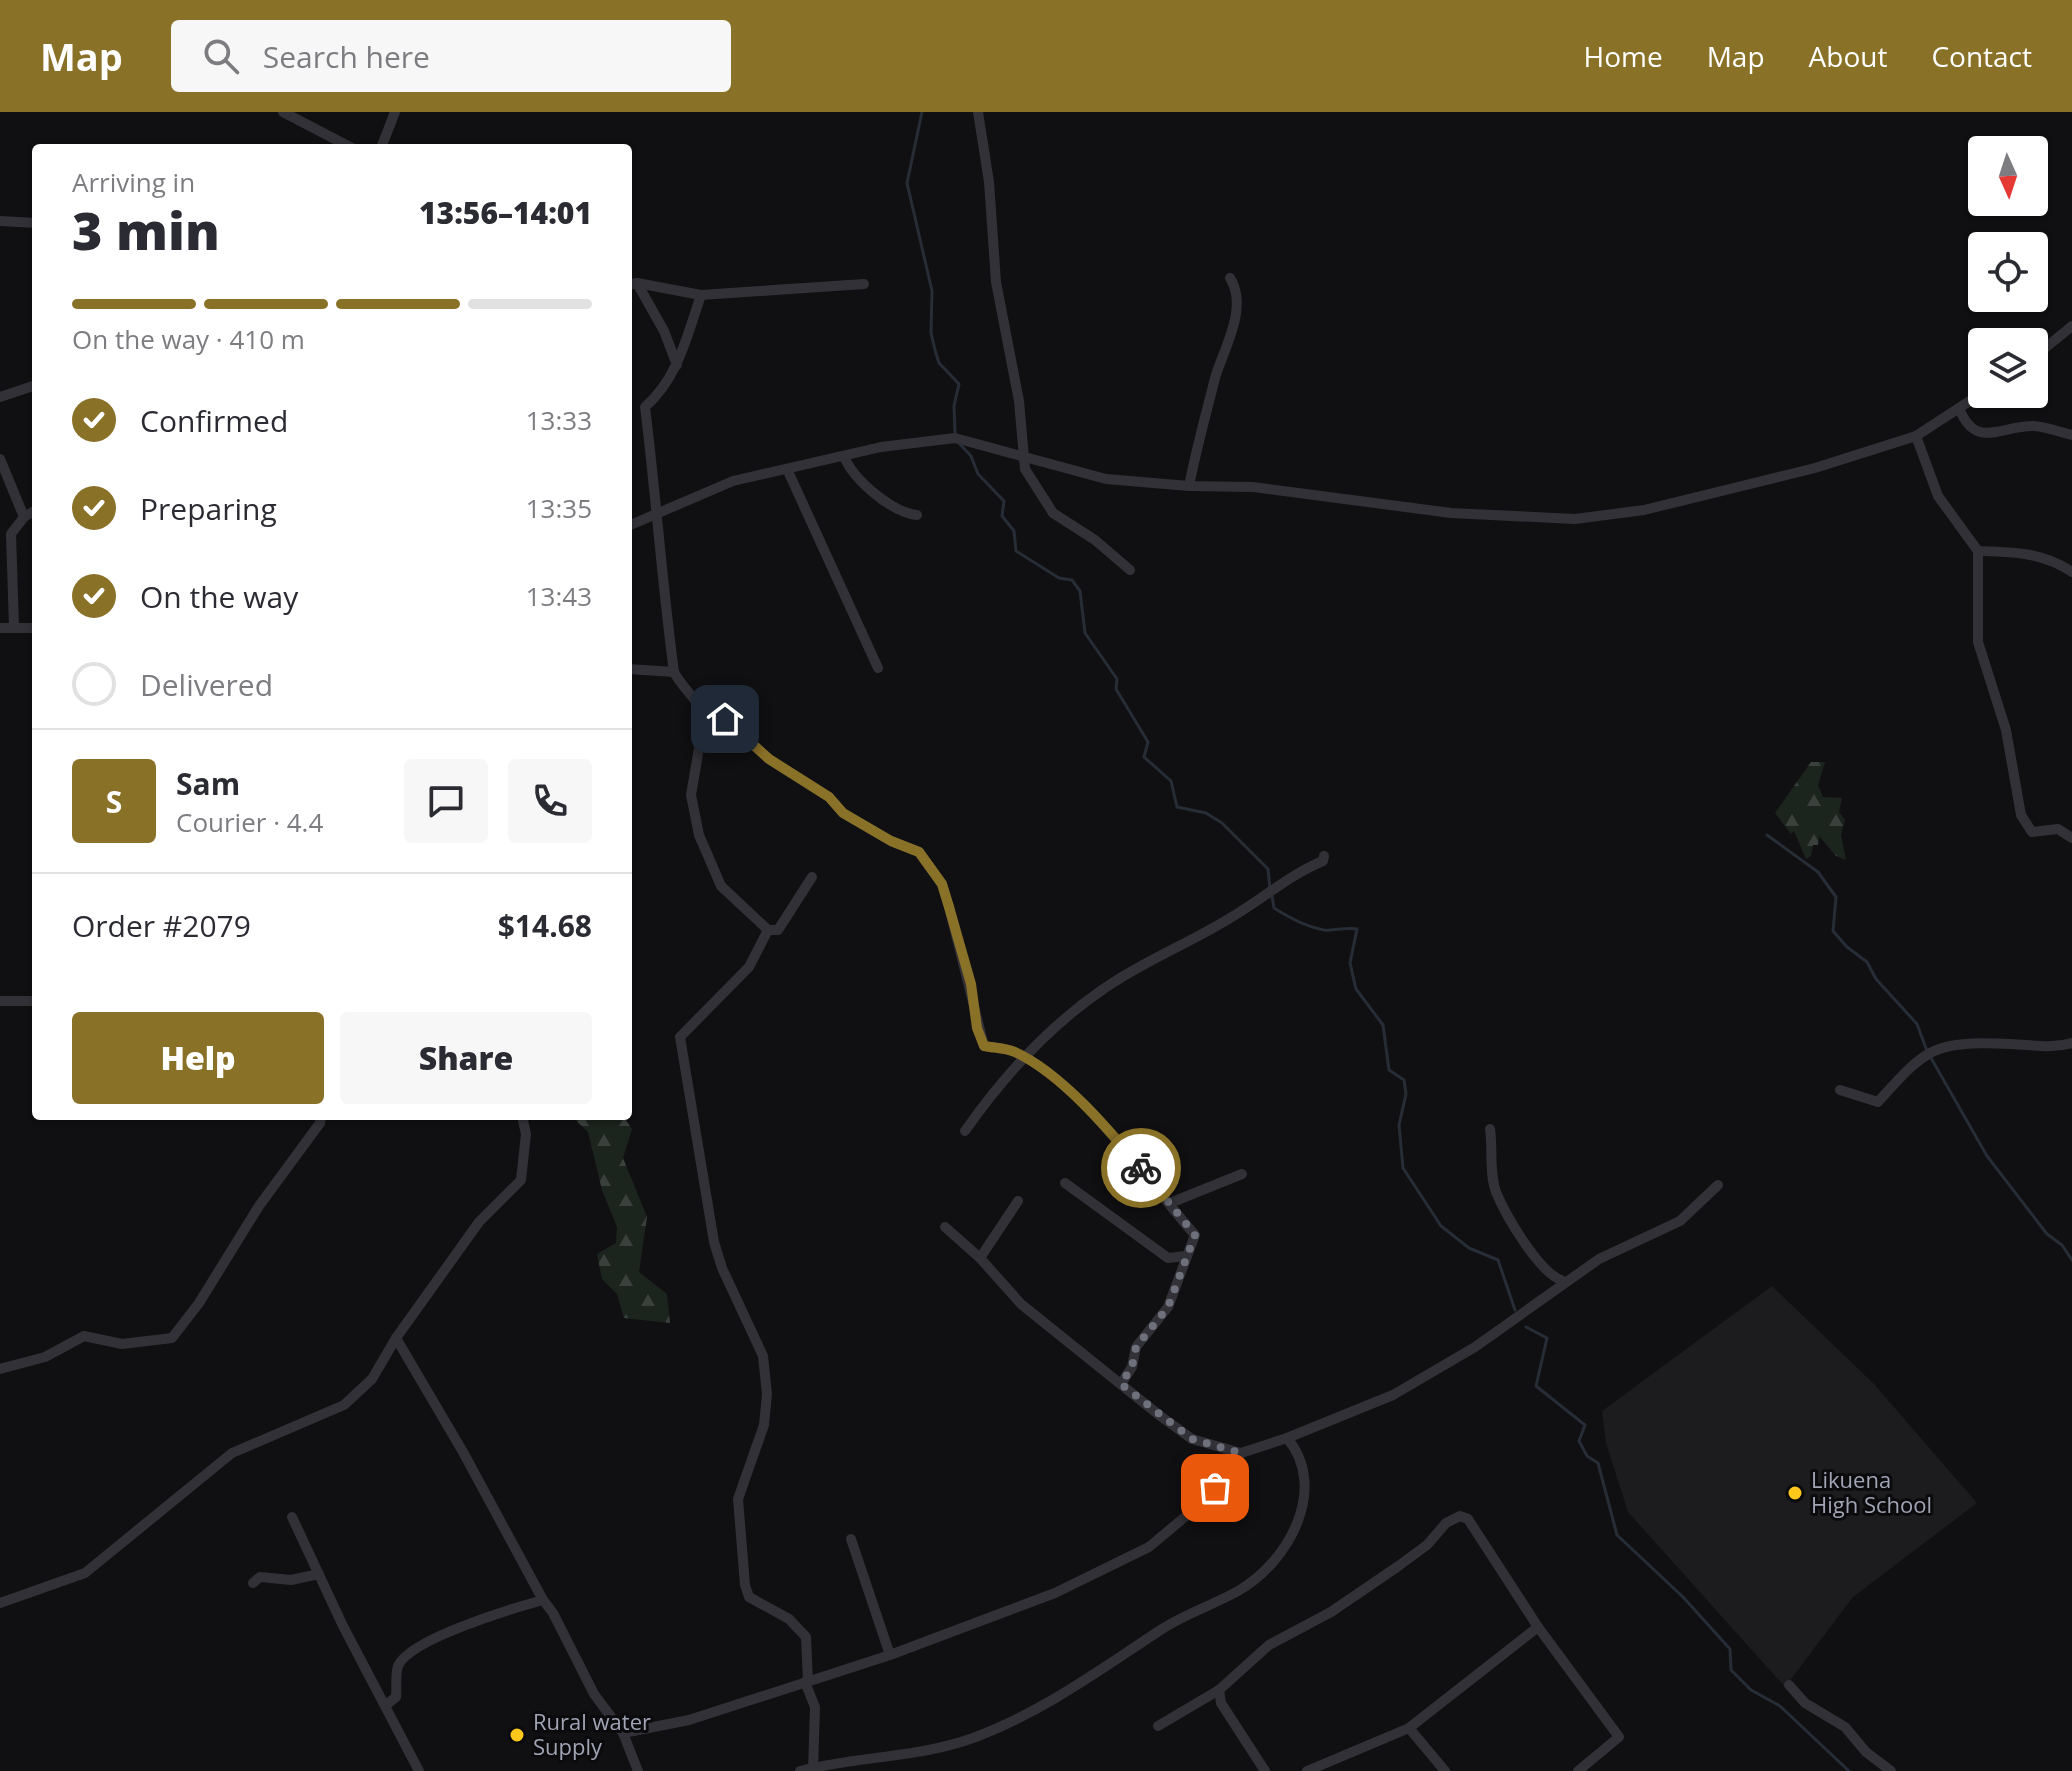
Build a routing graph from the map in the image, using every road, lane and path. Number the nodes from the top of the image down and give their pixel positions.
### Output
1 (283, 112) edge
2 (395, 112) edge
3 (978, 112) edge
4 (344, 144) edge
5 (383, 144) edge
6 (0, 221) edge
7 (32, 223) edge
8 (1230, 278) dead end
9 (633, 284) edge
10 (864, 284) dead end
11 (701, 295) junction
12 (2072, 326) edge
13 (2048, 346) edge
14 (677, 365) junction
15 (32, 386) edge
16 (0, 397) edge
17 (1968, 402) edge
18 (1959, 408) junction
19 (2072, 435) edge
20 (1916, 436) junction
21 (844, 456) junction
22 (1022, 456) junction
23 (0, 459) edge
24 (787, 469) junction
25 (1189, 486) junction
26 (32, 512) edge
27 (655, 515) junction
28 (917, 515) dead end
29 (24, 517) junction
30 (632, 524) edge
31 (1978, 551) junction
32 (1130, 570) dead end
33 (2072, 572) edge
34 (14, 627) junction
35 (0, 628) edge
36 (32, 628) edge
37 (878, 668) dead end
38 (632, 669) edge
39 (674, 672) junction
40 (702, 709) junction
41 (2072, 826) edge
42 (2058, 829) junction
43 (2072, 838) edge
44 (1324, 856) dead end
45 (812, 877) dead end
46 (768, 930) junction
47 (0, 1001) edge
48 (32, 1001) edge
49 (2072, 1043) edge
50 (1021, 1056) junction
51 (1840, 1090) dead end
52 (320, 1120) edge
53 (523, 1120) edge
54 (1490, 1129) dead end
55 (965, 1131) dead end
56 (1242, 1174) dead end
57 (1065, 1183) dead end
58 (1718, 1185) dead end
59 (1018, 1201) dead end
60 (1170, 1203) junction
61 (945, 1227) dead end
62 (1186, 1256) junction
63 (980, 1258) junction
64 (1563, 1281) junction
65 (396, 1338) junction
66 (0, 1369) edge
67 (1121, 1384) junction
68 (1287, 1438) junction
69 (1241, 1453) junction
70 (292, 1517) dead end
71 (851, 1539) dead end
72 (319, 1574) junction
73 (253, 1583) dead end
74 (543, 1600) junction
75 (0, 1603) edge
76 (1538, 1627) junction
77 (890, 1655) junction
78 (807, 1682) junction
79 (1789, 1685) dead end
80 (1219, 1690) junction
81 (386, 1705) junction
82 (1158, 1726) dead end
83 (1409, 1728) junction
84 (623, 1733) junction
85 (813, 1769) edge
86 (419, 1771) edge
87 (638, 1771) edge
88 (800, 1771) edge
89 (1265, 1771) edge
90 (1307, 1771) edge
91 (1445, 1771) edge
92 (1578, 1771) edge
93 (1891, 1771) edge

1 - 4 street
2 - 5 street
3 - 22 street
6 - 7 street
8 - 25 street
9 - 11 street
9 - 14 street
10 - 11 street
11 - 14 street
12 - 13 street
14 - 27 street
15 - 16 street
17 - 18 street
18 - 19 street
18 - 20 street
20 - 25 street
20 - 31 street
21 - 22 street
21 - 24 street
21 - 28 street
22 - 25 street
22 - 32 street
23 - 29 street
24 - 27 street
24 - 37 street
26 - 29 street
27 - 30 street
27 - 39 street
29 - 34 street
31 - 33 street
31 - 42 street
34 - 35 street
34 - 36 street
38 - 39 street
39 - 40 street
40 - 46 street
40 - 50 street
41 - 42 street
42 - 43 street
44 - 50 street
45 - 46 street
46 - 78 street
47 - 48 street
49 - 51 street
50 - 55 street
50 - 60 street
52 - 66 street
53 - 65 street
54 - 64 street
56 - 60 street
57 - 62 street
58 - 64 street
59 - 63 street
60 - 62 street
61 - 63 street
62 - 67 street
63 - 67 street
64 - 68 street
65 - 74 street
65 - 75 street
67 - 69 street
68 - 69 street
68 - 85 street
69 - 77 street
70 - 72 street
71 - 77 street
72 - 73 street
72 - 81 street
74 - 81 street
74 - 84 street
76 - 80 street
76 - 83 street
76 - 92 street
77 - 78 street
78 - 84 street
78 - 85 street
79 - 93 street
80 - 82 street
80 - 89 street
81 - 86 street
83 - 90 street
83 - 91 street
84 - 87 street
85 - 88 street

